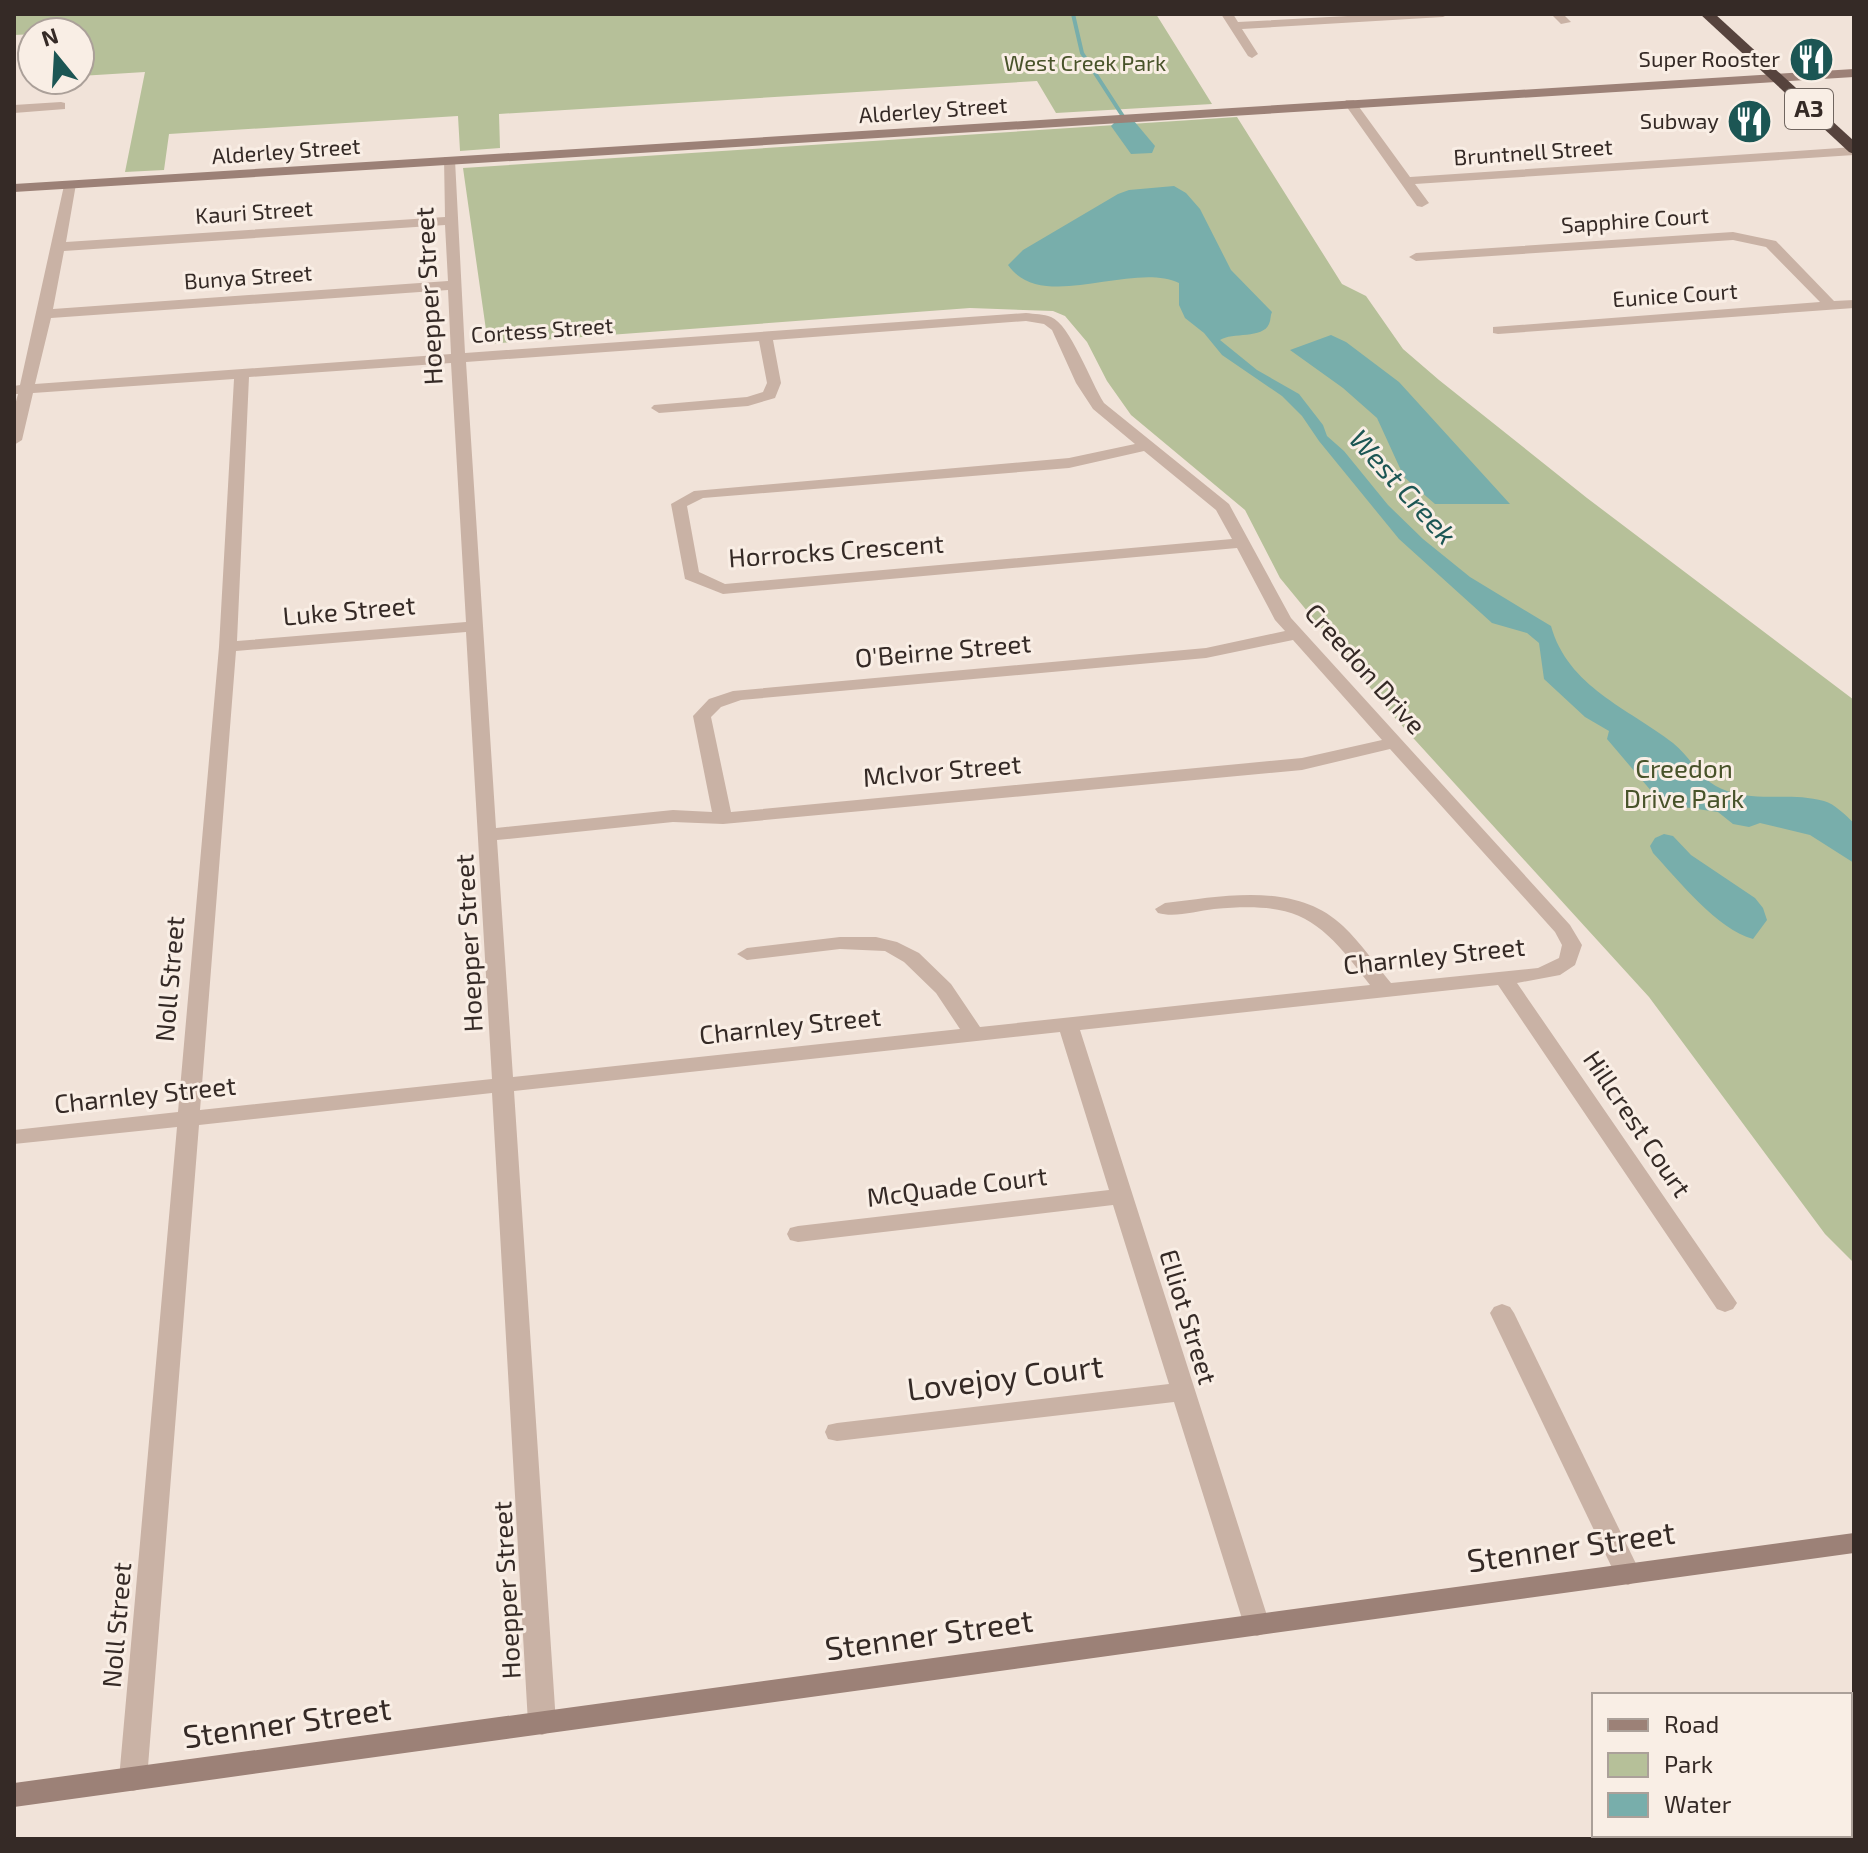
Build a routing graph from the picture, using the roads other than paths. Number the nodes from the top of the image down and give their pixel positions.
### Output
1 (1227, 14) edge
2 (1443, 14) edge
3 (1707, 14) edge
4 (1235, 26) junction
5 (1252, 54) dead end
6 (1854, 73) edge
7 (1775, 77) junction
8 (1350, 103) junction
9 (61, 106) dead end
10 (14, 109) edge
11 (1854, 150) edge
12 (449, 160) junction
13 (1407, 181) junction
14 (70, 184) junction
15 (14, 188) edge
16 (1422, 203) dead end
17 (451, 221) junction
18 (59, 247) junction
19 (1416, 257) dead end
20 (454, 285) junction
21 (1854, 304) edge
22 (1831, 306) junction
23 (45, 314) junction
24 (1026, 317) joint
25 (1498, 330) dead end
26 (765, 336) junction
27 (458, 358) junction
28 (242, 375) junction
29 (20, 390) edge
30 (659, 408) dead end
31 (14, 440) edge
32 (1145, 446) junction
33 (1243, 543) junction
34 (474, 626) junction
35 (1297, 634) junction
36 (228, 647) junction
37 (1397, 742) junction
38 (723, 818) junction
39 (489, 835) junction
40 (1165, 909) dead end
41 (747, 954) dead end
42 (1568, 961) joint
43 (1503, 977) junction
44 (1385, 990) junction
45 (1068, 1025) junction
46 (973, 1034) junction
47 (502, 1083) junction
48 (186, 1119) junction
49 (14, 1137) edge
50 (1122, 1196) junction
51 (798, 1234) dead end
52 (1725, 1303) dead end
53 (1502, 1313) dead end
54 (1181, 1392) junction
55 (837, 1432) dead end
56 (1852, 1546) edge
57 (1628, 1574) junction
58 (1257, 1625) junction
59 (542, 1723) junction
60 (133, 1779) junction
61 (14, 1795) edge

1 - 4 street
2 - 4 street
3 - 7 highway, A3
4 - 5 street
6 - 7 street, Alderley Street
7 - 8 street, Alderley Street
7 - 11 highway, A3
8 - 12 street, Alderley Street
8 - 13 street
9 - 10 street
11 - 13 street, Bruntnell Street
12 - 14 street, Alderley Street
12 - 17 street, Hoepper Street
13 - 16 street
14 - 15 street, Alderley Street
14 - 18 street
17 - 18 street, Kauri Street
17 - 20 street, Hoepper Street
18 - 23 street
19 - 22 street, Sapphire Court
20 - 23 street, Bunya Street
20 - 27 street, Hoepper Street
21 - 22 street, Eunice Court
22 - 25 street, Eunice Court
23 - 29 street
24 - 26 street, Cortess Street
24 - 32 street, Creedon Drive
26 - 27 street, Cortess Street
26 - 30 street
27 - 28 street, Cortess Street
27 - 34 street, Hoepper Street
28 - 29 street, Cortess Street
28 - 36 street, Noll Street
29 - 31 street
32 - 33 street, Creedon Drive
32 - 33 street, Horrocks Crescent
33 - 35 street, Creedon Drive
34 - 36 street, Luke Street
34 - 39 street, Hoepper Street
35 - 37 street, Creedon Drive
35 - 38 street, O'Beirne Street
36 - 48 street, Noll Street
37 - 38 street, McIvor Street
37 - 42 street, Creedon Drive
38 - 39 street, McIvor Street
39 - 47 street, Hoepper Street
40 - 44 street
41 - 46 street
42 - 43 street, Charnley Street
43 - 44 street, Charnley Street
43 - 52 street, Hillcrest Court
44 - 45 street, Charnley Street
45 - 46 street, Charnley Street
45 - 50 street, Elliot Street
46 - 47 street, Charnley Street
47 - 48 street, Charnley Street
47 - 59 street, Hoepper Street
48 - 49 street, Charnley Street
48 - 60 street, Noll Street
50 - 51 street, McQuade Court
50 - 54 street, Elliot Street
53 - 57 street
54 - 55 street, Lovejoy Court
54 - 58 street, Elliot Street
56 - 57 street, Stenner Street
57 - 58 street, Stenner Street
58 - 59 street, Stenner Street
59 - 60 street, Stenner Street
60 - 61 street, Stenner Street

